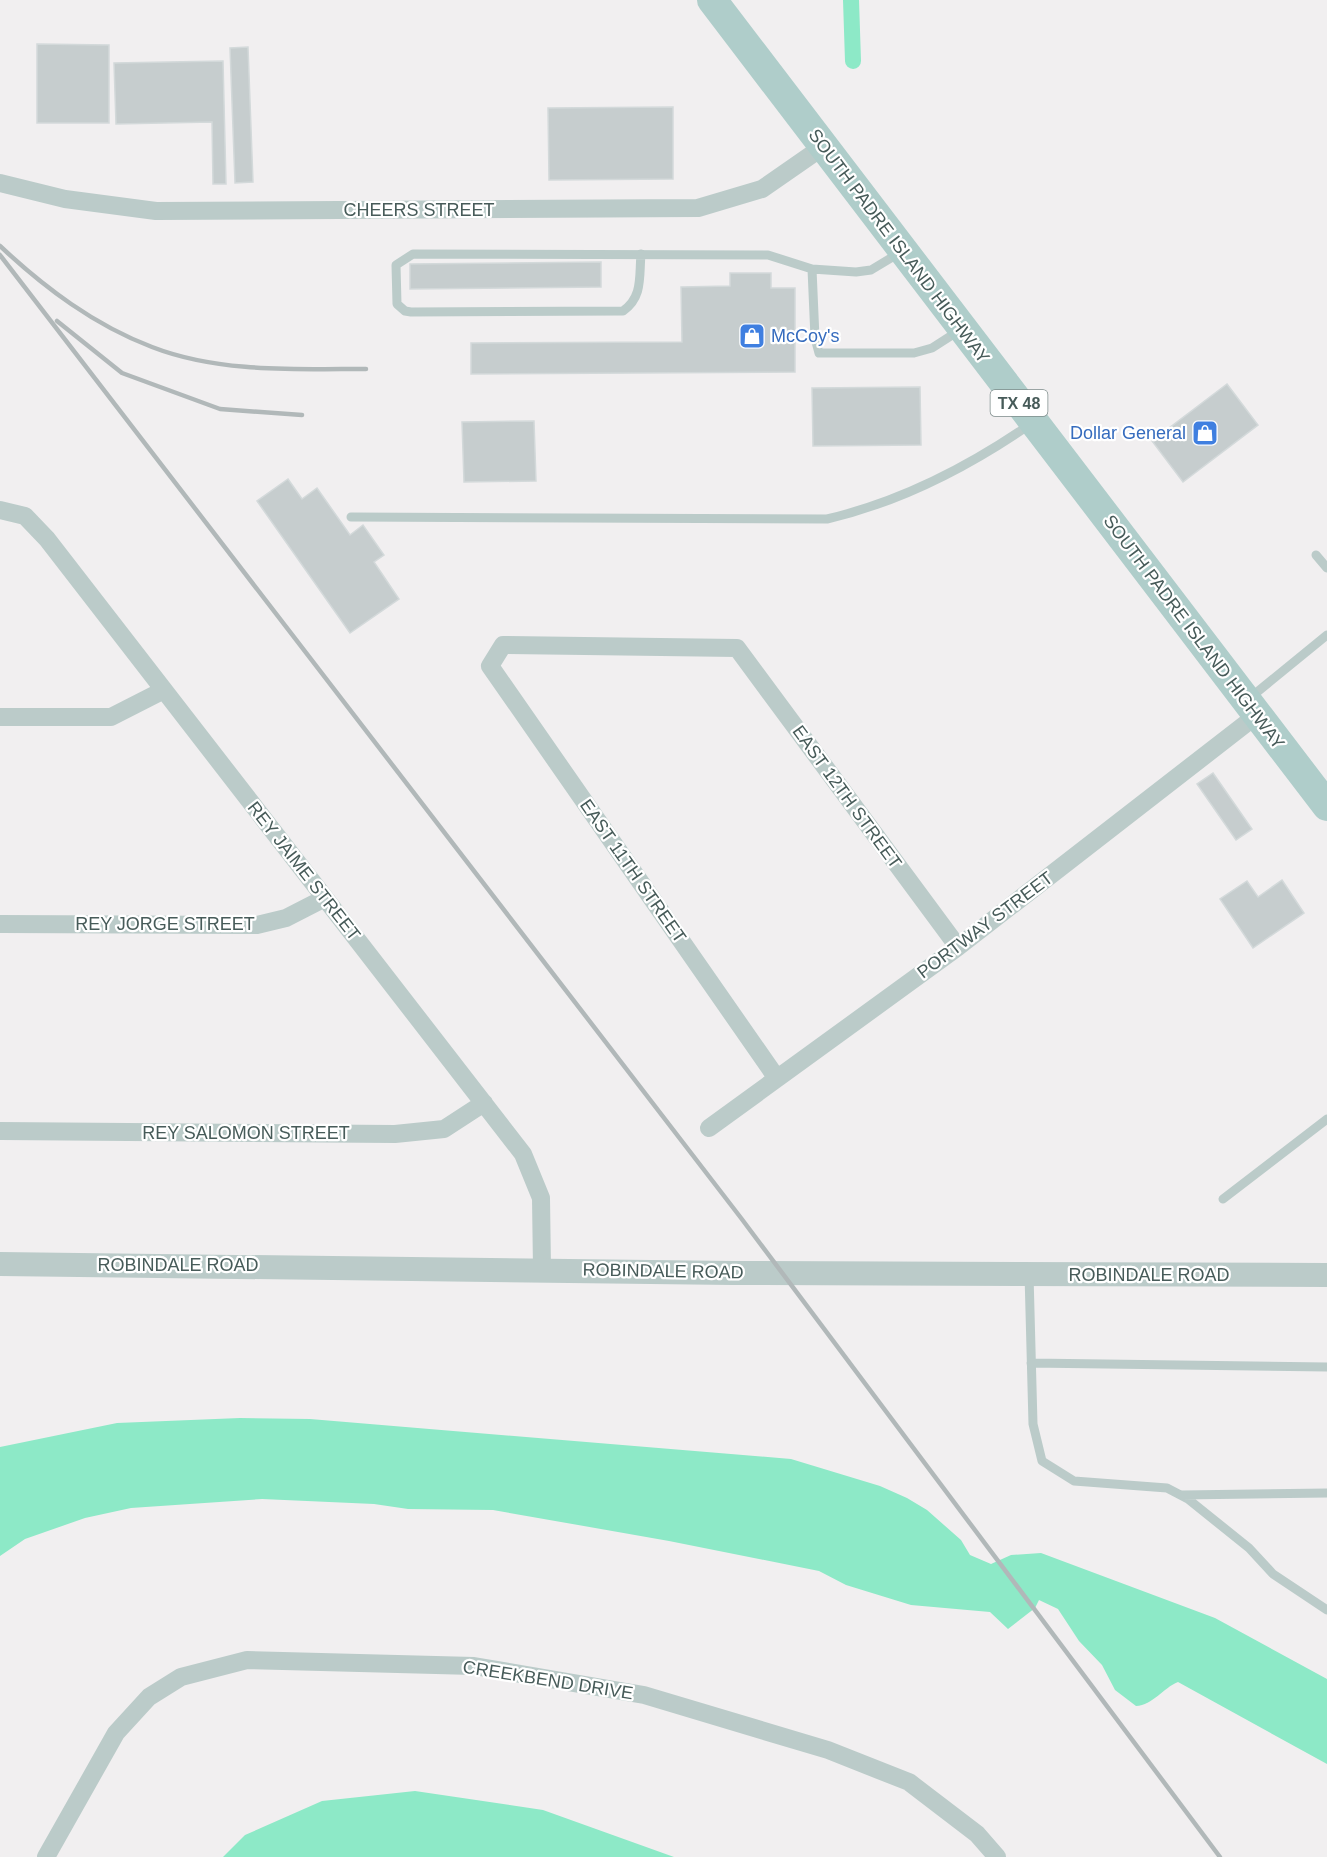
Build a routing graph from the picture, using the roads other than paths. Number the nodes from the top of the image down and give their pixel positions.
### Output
1 (712, 0) edge
2 (824, 146) junction
3 (0, 183) edge
4 (903, 251) junction
5 (641, 254) junction
6 (812, 269) junction
7 (962, 329) junction
8 (1034, 422) junction
9 (0, 510) edge
10 (351, 517) dead end
11 (1316, 555) dead end
12 (1327, 568) edge
13 (1327, 635) edge
14 (737, 648) joint
15 (164, 690) junction
16 (1252, 708) junction
17 (0, 717) edge
18 (1327, 806) edge
19 (325, 898) junction
20 (0, 924) edge
21 (958, 947) junction
22 (776, 1077) junction
23 (484, 1104) junction
24 (1327, 1119) edge
25 (708, 1128) dead end
26 (0, 1131) edge
27 (1222, 1199) dead end
28 (0, 1264) edge
29 (542, 1269) junction
30 (1029, 1274) junction
31 (1327, 1275) edge
32 (1031, 1362) junction
33 (1327, 1367) edge
34 (1327, 1493) edge
35 (1180, 1495) junction
36 (1327, 1610) edge
37 (46, 1857) edge
38 (997, 1857) edge

1 - 2 main road, SOUTH PADRE ISLAND HIGHWAY / TX 48
2 - 3 street, CHEERS STREET
2 - 4 main road, SOUTH PADRE ISLAND HIGHWAY / TX 48
4 - 6 lane
4 - 7 main road, SOUTH PADRE ISLAND HIGHWAY / TX 48
5 - 5 lane
5 - 6 lane
6 - 7 lane
7 - 8 main road, SOUTH PADRE ISLAND HIGHWAY / TX 48
8 - 10 lane
8 - 16 main road, SOUTH PADRE ISLAND HIGHWAY / TX 48
9 - 15 street, REY JAIME STREET
11 - 12 lane
13 - 16 lane
14 - 21 street, EAST 12TH STREET
14 - 22 street, EAST 11TH STREET
15 - 17 street
15 - 19 street, REY JAIME STREET
16 - 18 main road, SOUTH PADRE ISLAND HIGHWAY / TX 48
16 - 21 street, PORTWAY STREET
19 - 20 street, REY JORGE STREET
19 - 23 street, REY JAIME STREET
21 - 22 street, PORTWAY STREET
22 - 25 street, PORTWAY STREET
23 - 26 street, REY SALOMON STREET
23 - 29 street, REY JAIME STREET
24 - 27 lane
28 - 29 street, ROBINDALE ROAD
29 - 30 street, ROBINDALE ROAD
30 - 31 street, ROBINDALE ROAD
30 - 32 lane
32 - 33 lane
32 - 35 lane
34 - 35 lane
35 - 36 lane
37 - 38 street, CREEKBEND DRIVE

